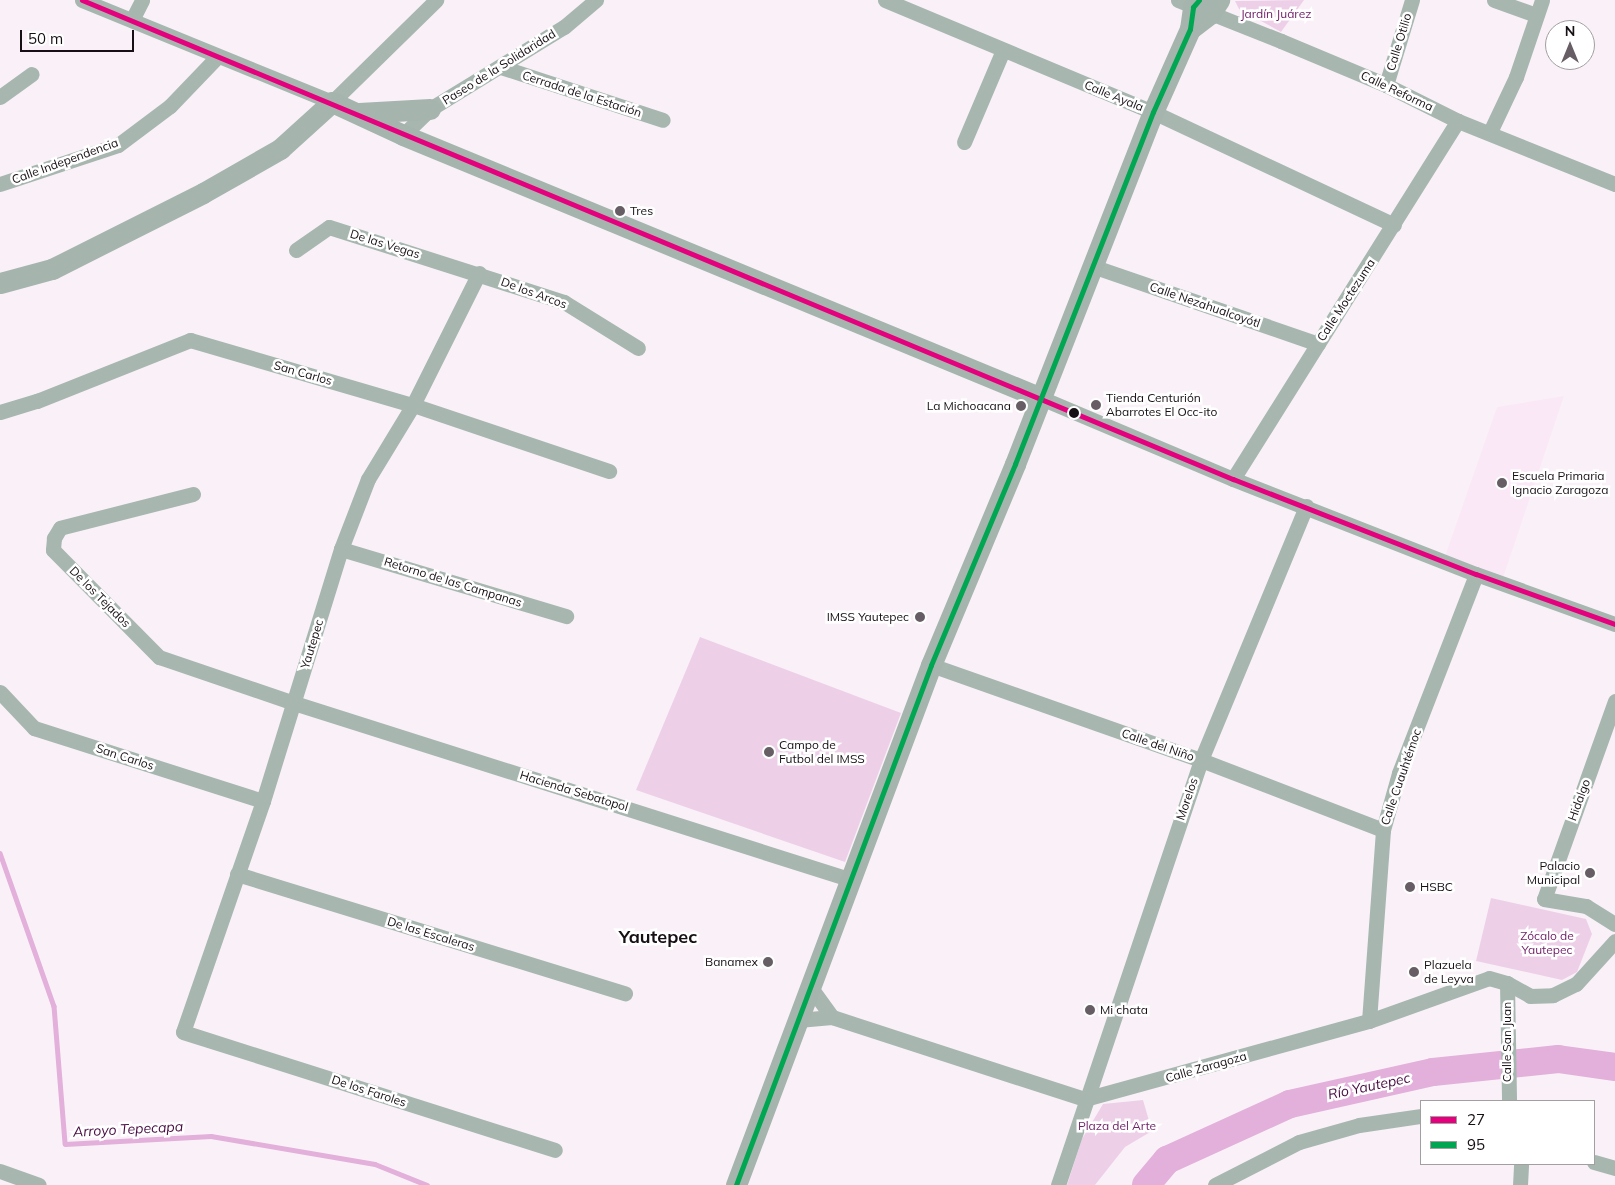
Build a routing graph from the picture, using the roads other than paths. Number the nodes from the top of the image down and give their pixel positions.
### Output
1 (82, 0) edge
2 (142, 0) edge
3 (436, 0) edge
4 (885, 0) edge
5 (1412, 0) edge
6 (1494, 0) edge
7 (1542, 0) edge
8 (587, 3) edge
9 (1200, 4) edge
10 (1536, 15) junction
11 (132, 20) junction
12 (1003, 50) junction
13 (218, 56) junction
14 (501, 67) junction
15 (32, 74) dead end
16 (1386, 85) junction
17 (0, 97) edge
18 (332, 102) junction
19 (430, 109) junction
20 (1153, 112) junction
21 (356, 113) junction
22 (663, 120) dead end
23 (1458, 121) junction
24 (1490, 132) junction
25 (404, 135) junction
26 (964, 142) dead end
27 (0, 184) edge
28 (1615, 184) edge
29 (1394, 225) junction
30 (296, 250) dead end
31 (1092, 266) junction
32 (479, 273) junction
33 (0, 283) edge
34 (1318, 344) junction
35 (638, 348) dead end
36 (1041, 398) junction
37 (412, 405) junction
38 (0, 412) edge
39 (609, 471) dead end
40 (1233, 479) junction
41 (193, 494) dead end
42 (1306, 506) junction
43 (341, 549) junction
44 (1476, 574) junction
45 (566, 616) dead end
46 (1615, 624) edge
47 (931, 665) junction
48 (0, 692) edge
49 (1615, 701) edge
50 (294, 703) junction
51 (1200, 760) junction
52 (263, 801) junction
53 (1382, 830) junction
54 (237, 874) junction
55 (852, 880) junction
56 (1615, 924) edge
57 (1615, 941) edge
58 (1507, 983) junction
59 (811, 988) junction
60 (624, 993) dead end
61 (832, 1017) junction
62 (798, 1020) junction
63 (1369, 1021) junction
64 (183, 1032) joint
65 (1085, 1099) junction
66 (1508, 1099) edge
67 (1420, 1116) edge
68 (555, 1150) dead end
69 (1595, 1162) edge
70 (1520, 1165) edge
71 (1615, 1168) edge
72 (0, 1171) edge
73 (39, 1185) edge
74 (736, 1185) edge
75 (1058, 1185) edge
76 (1215, 1185) edge
77 (1520, 1185) edge

1 - 11 street
2 - 11 street
3 - 18 street
4 - 12 street, Calle Ayala
5 - 16 street, Calle Otilio
6 - 10 street
7 - 10 street
8 - 14 street, Paseo de la Solidaridad
9 - 16 street, Calle Reforma
9 - 20 main road
10 - 24 street
11 - 13 street
12 - 20 street, Calle Ayala
12 - 26 street
13 - 18 street
13 - 27 street, Calle Independencia
14 - 19 street, Paseo de la Solidaridad
14 - 22 street, Cerrada de la Estación
15 - 17 street
16 - 23 street, Calle Reforma
18 - 21 main road
18 - 33 main road
19 - 21 main road
19 - 25 street, Paseo de la Solidaridad
20 - 29 street, Calle Ayala
20 - 31 main road
21 - 25 main road
23 - 24 street, Calle Reforma
23 - 29 street, Calle Moctezuma
24 - 28 street, Calle Reforma
25 - 36 main road
29 - 34 street, Calle Moctezuma
30 - 32 street, De las Vegas
31 - 34 street, Calle Nezahualcoyótl
31 - 36 main road
32 - 35 street, De los Arcos
32 - 37 street, Yautepec
34 - 40 street, Calle Moctezuma
36 - 40 street
36 - 47 main road
37 - 38 street, San Carlos
37 - 39 street, San Carlos
37 - 43 street, Yautepec
40 - 42 street
41 - 50 street, De los Tejados
42 - 44 street
42 - 51 street, Morelos
43 - 45 street, Retorno de las Campanas
43 - 50 street, Yautepec
44 - 46 street
44 - 53 street, Calle Cuauhtémoc
47 - 51 street, Calle del Niño
47 - 55 main road
48 - 52 street, San Carlos
49 - 56 street, Hidalgo
50 - 52 street, Yautepec
50 - 55 street, Hacienda Sebatopol
51 - 53 street, Calle del Niño
51 - 65 street, Morelos
52 - 54 street, Yautepec
53 - 63 street, Calle Cuauhtémoc
54 - 60 street, De las Escaleras
54 - 64 street, Yautepec
55 - 59 main road
57 - 58 street, Calle Zaragoza
58 - 63 street, Calle Zaragoza
58 - 66 street, Calle San Juan
59 - 61 street
59 - 62 main road
61 - 62 street
61 - 65 street
62 - 74 main road
63 - 65 street, Calle Zaragoza
64 - 68 street, De los Faroles
65 - 75 street, Morelos
67 - 76 street
69 - 71 street
70 - 77 street
72 - 73 street

